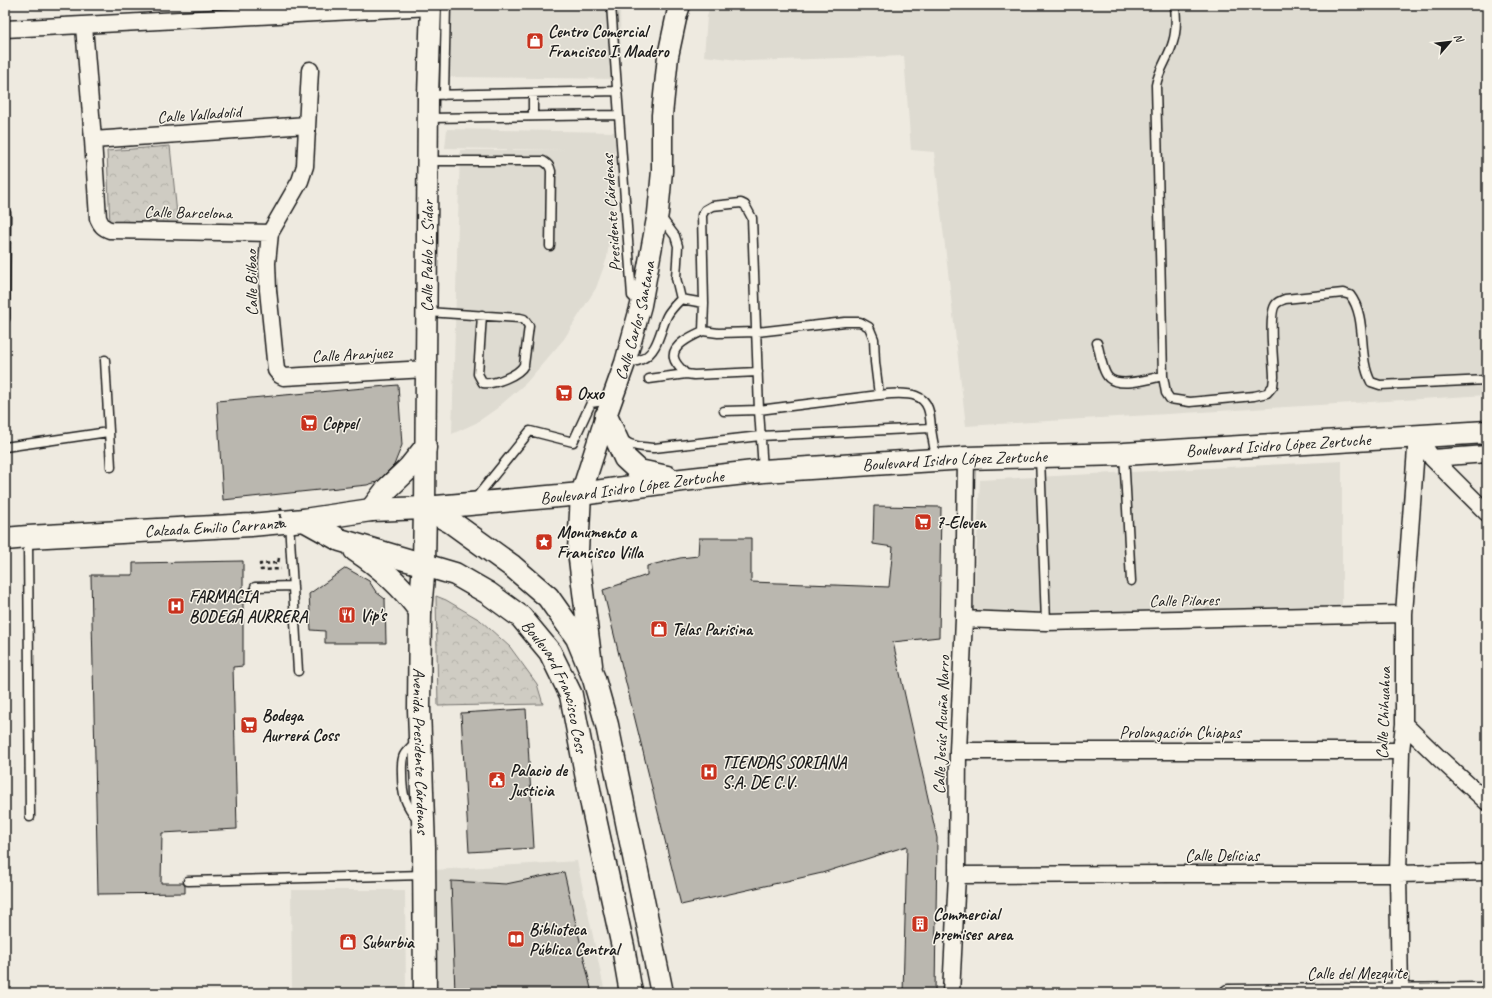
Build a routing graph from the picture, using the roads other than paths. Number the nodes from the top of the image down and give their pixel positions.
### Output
1 (611, 5) edge
2 (680, 5) edge
3 (1175, 5) edge
4 (428, 6) edge
5 (84, 26) junction
6 (5, 29) edge
7 (310, 70) dead end
8 (618, 91) junction
9 (533, 93) junction
10 (436, 95) junction
11 (619, 115) junction
12 (533, 116) junction
13 (428, 118) junction
14 (307, 125) junction
15 (94, 140) junction
16 (428, 161) junction
17 (6, 213) edge
18 (658, 213) junction
19 (270, 232) junction
20 (550, 246) dead end
21 (681, 299) junction
22 (704, 303) junction
23 (641, 305) junction
24 (5, 306) edge
25 (426, 312) junction
26 (482, 315) junction
27 (5, 319) edge
28 (703, 331) junction
29 (757, 332) junction
30 (1097, 343) dead end
31 (104, 360) dead end
32 (625, 363) junction
33 (426, 369) junction
34 (758, 372) junction
35 (686, 374) junction
36 (280, 376) joint
37 (1163, 376) junction
38 (649, 379) dead end
39 (1487, 380) edge
40 (879, 395) junction
41 (759, 410) junction
42 (724, 411) dead end
43 (610, 416) junction
44 (931, 428) junction
45 (108, 432) junction
46 (1487, 432) edge
47 (1417, 435) junction
48 (760, 436) junction
49 (5, 447) edge
50 (425, 448) junction
51 (1124, 454) junction
52 (1487, 454) edge
53 (1040, 456) junction
54 (966, 458) junction
55 (1432, 458) junction
56 (936, 459) junction
57 (111, 467) dead end
58 (763, 471) junction
59 (682, 480) junction
60 (581, 494) junction
61 (471, 504) junction
62 (425, 508) junction
63 (371, 510) junction
64 (1487, 513) edge
65 (289, 518) junction
66 (28, 537) junction
67 (5, 539) edge
68 (340, 540) junction
69 (424, 564) junction
70 (1131, 581) dead end
71 (293, 586) junction
72 (255, 587) dead end
73 (420, 611) junction
74 (1404, 614) junction
75 (964, 619) junction
76 (1046, 622) junction
77 (298, 671) dead end
78 (594, 679) junction
79 (1404, 724) junction
80 (958, 751) junction
81 (1401, 751) junction
82 (1487, 802) edge
83 (592, 805) junction
84 (30, 817) dead end
85 (1487, 872) edge
86 (1398, 874) junction
87 (424, 875) junction
88 (957, 875) junction
89 (188, 881) dead end
90 (649, 935) junction
91 (623, 947) junction
92 (1487, 991) edge
93 (1400, 992) edge
94 (425, 993) edge
95 (631, 993) edge
96 (658, 993) edge
97 (662, 993) edge
98 (950, 993) edge
99 (1228, 993) edge
100 (1263, 993) edge

1 - 8 lane, Presidente Cárdenas
2 - 18 street, Calle Carlos Santana
3 - 37 lane
4 - 5 street
4 - 10 street, Calle Pablo L. Sidar
5 - 6 street
5 - 15 street
7 - 14 street, Calle Bilbao
8 - 9 lane
8 - 11 lane, Presidente Cárdenas
9 - 10 lane
9 - 12 lane
10 - 13 street, Calle Pablo L. Sidar
11 - 12 lane
11 - 23 lane, Presidente Cárdenas
12 - 13 lane
13 - 16 street, Calle Pablo L. Sidar
14 - 15 street, Calle Valladolid
14 - 19 street, Calle Bilbao
15 - 19 street, Calle Barcelona
16 - 20 lane
16 - 25 street, Calle Pablo L. Sidar
17 - 24 lane
18 - 21 lane
18 - 23 street, Calle Carlos Santana
19 - 36 street, Calle Bilbao
21 - 22 lane
21 - 32 lane
22 - 28 lane
22 - 29 lane
23 - 32 street, Calle Carlos Santana
24 - 27 lane
25 - 26 lane
25 - 33 street, Calle Pablo L. Sidar
26 - 26 lane
28 - 29 lane
28 - 35 lane
29 - 34 lane
29 - 40 lane
30 - 37 lane
31 - 45 lane
32 - 43 street, Calle Carlos Santana
33 - 36 street, Calle Aranjuez
33 - 50 street, Calle Pablo L. Sidar
34 - 35 lane
34 - 41 lane
35 - 38 lane
37 - 39 lane
40 - 41 lane
40 - 44 lane
41 - 42 lane
41 - 48 lane
43 - 48 lane
43 - 59 main road
43 - 60 street, Calle Carlos Santana
43 - 61 lane
44 - 48 lane
44 - 56 lane
45 - 49 lane
45 - 57 lane
46 - 47 main road, Boulevard Isidro López Zertuche
47 - 51 main road, Boulevard Isidro López Zertuche
47 - 55 street
47 - 74 street, Calle Chihuahua
48 - 58 lane
50 - 62 street, Calle Pablo L. Sidar
50 - 63 main road
51 - 53 main road, Boulevard Isidro López Zertuche
51 - 70 lane
52 - 55 street
53 - 54 main road, Boulevard Isidro López Zertuche
53 - 76 lane
54 - 56 main road, Boulevard Isidro López Zertuche
54 - 75 street, Calle Jesús Acuña Narro
55 - 64 street
56 - 58 main road, Boulevard Isidro López Zertuche
58 - 59 main road, Boulevard Isidro López Zertuche
59 - 60 main road, Boulevard Isidro López Zertuche
60 - 61 main road, Boulevard Isidro López Zertuche
60 - 78 street, Calle Carlos Santana
61 - 62 main road, Boulevard Isidro López Zertuche
62 - 63 main road, Calzada Emilio Carranza
62 - 69 main road, Avenida Presidente Cárdenas
62 - 78 main road, Boulevard Francisco Coss
63 - 65 main road, Calzada Emilio Carranza
65 - 66 main road, Calzada Emilio Carranza
65 - 68 main road, Boulevard Francisco Coss
65 - 71 lane
66 - 67 main road, Calzada Emilio Carranza
66 - 84 lane
68 - 69 main road, Boulevard Francisco Coss
68 - 73 main road
69 - 73 main road, Avenida Presidente Cárdenas
69 - 83 main road, Boulevard Francisco Coss
71 - 72 lane
71 - 77 lane
73 - 87 main road, Avenida Presidente Cárdenas
74 - 76 street, Calle Pilares
74 - 79 street, Calle Chihuahua
75 - 76 street, Calle Pilares
75 - 80 street, Calle Jesús Acuña Narro
78 - 90 main road, Boulevard Francisco Coss
79 - 81 street, Calle Chihuahua
79 - 82 street
80 - 81 street, Prolongación Chiapas
80 - 88 street, Calle Jesús Acuña Narro
81 - 86 street, Calle Chihuahua
83 - 90 main road
83 - 91 main road, Boulevard Francisco Coss
85 - 86 street, Calle Delicias
86 - 88 street, Calle Delicias
86 - 93 street, Calle Chihuahua
87 - 89 lane
87 - 94 main road, Avenida Presidente Cárdenas
88 - 98 street, Calle Jesús Acuña Narro
90 - 97 main road, Boulevard Francisco Coss
91 - 95 main road, Boulevard Francisco Coss
91 - 96 main road
92 - 93 street, Calle del Mezquite
93 - 100 street, Calle del Mezquite
99 - 100 street, Calle del Mezquite

